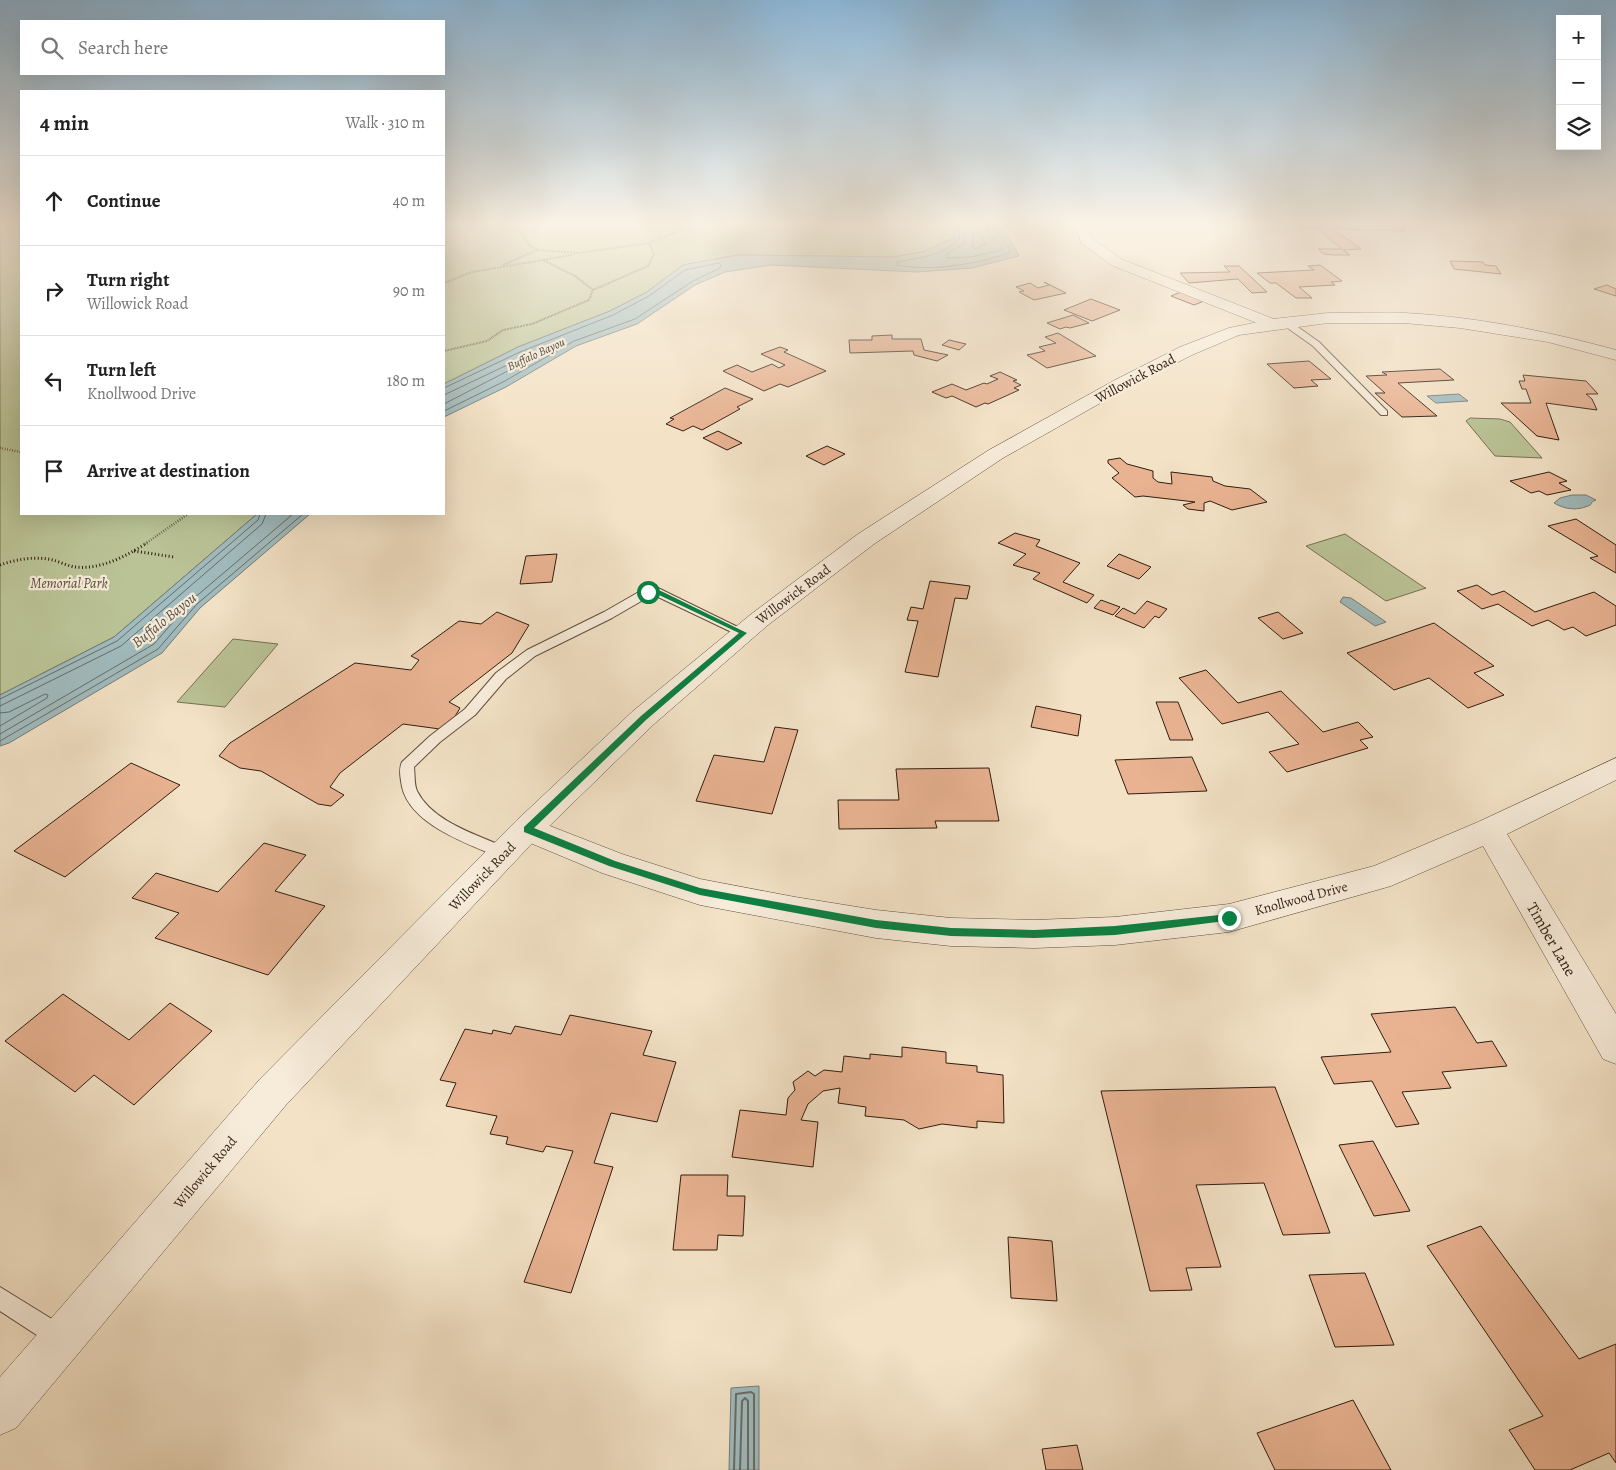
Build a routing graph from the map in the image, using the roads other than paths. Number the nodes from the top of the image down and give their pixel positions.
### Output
1 (1203, 295) edge
2 (1279, 323) junction
3 (1616, 355) edge
4 (1384, 412) dead end
5 (744, 633) junction
6 (1616, 768) edge
7 (527, 829) junction
8 (1489, 830) junction
9 (504, 853) junction
10 (1616, 1047) edge
11 (0, 1298) edge
12 (63, 1338) junction
13 (0, 1412) edge

1 - 2 street
2 - 3 street, Willowick Road
2 - 4 lane
2 - 5 street, Willowick Road
5 - 7 street, Willowick Road
5 - 9 lane
6 - 8 street, Knollwood Drive
7 - 8 street, Knollwood Drive
7 - 9 street, Willowick Road
8 - 10 street, Timber Lane
9 - 12 street, Willowick Road
11 - 12 lane
12 - 13 street, Willowick Road

